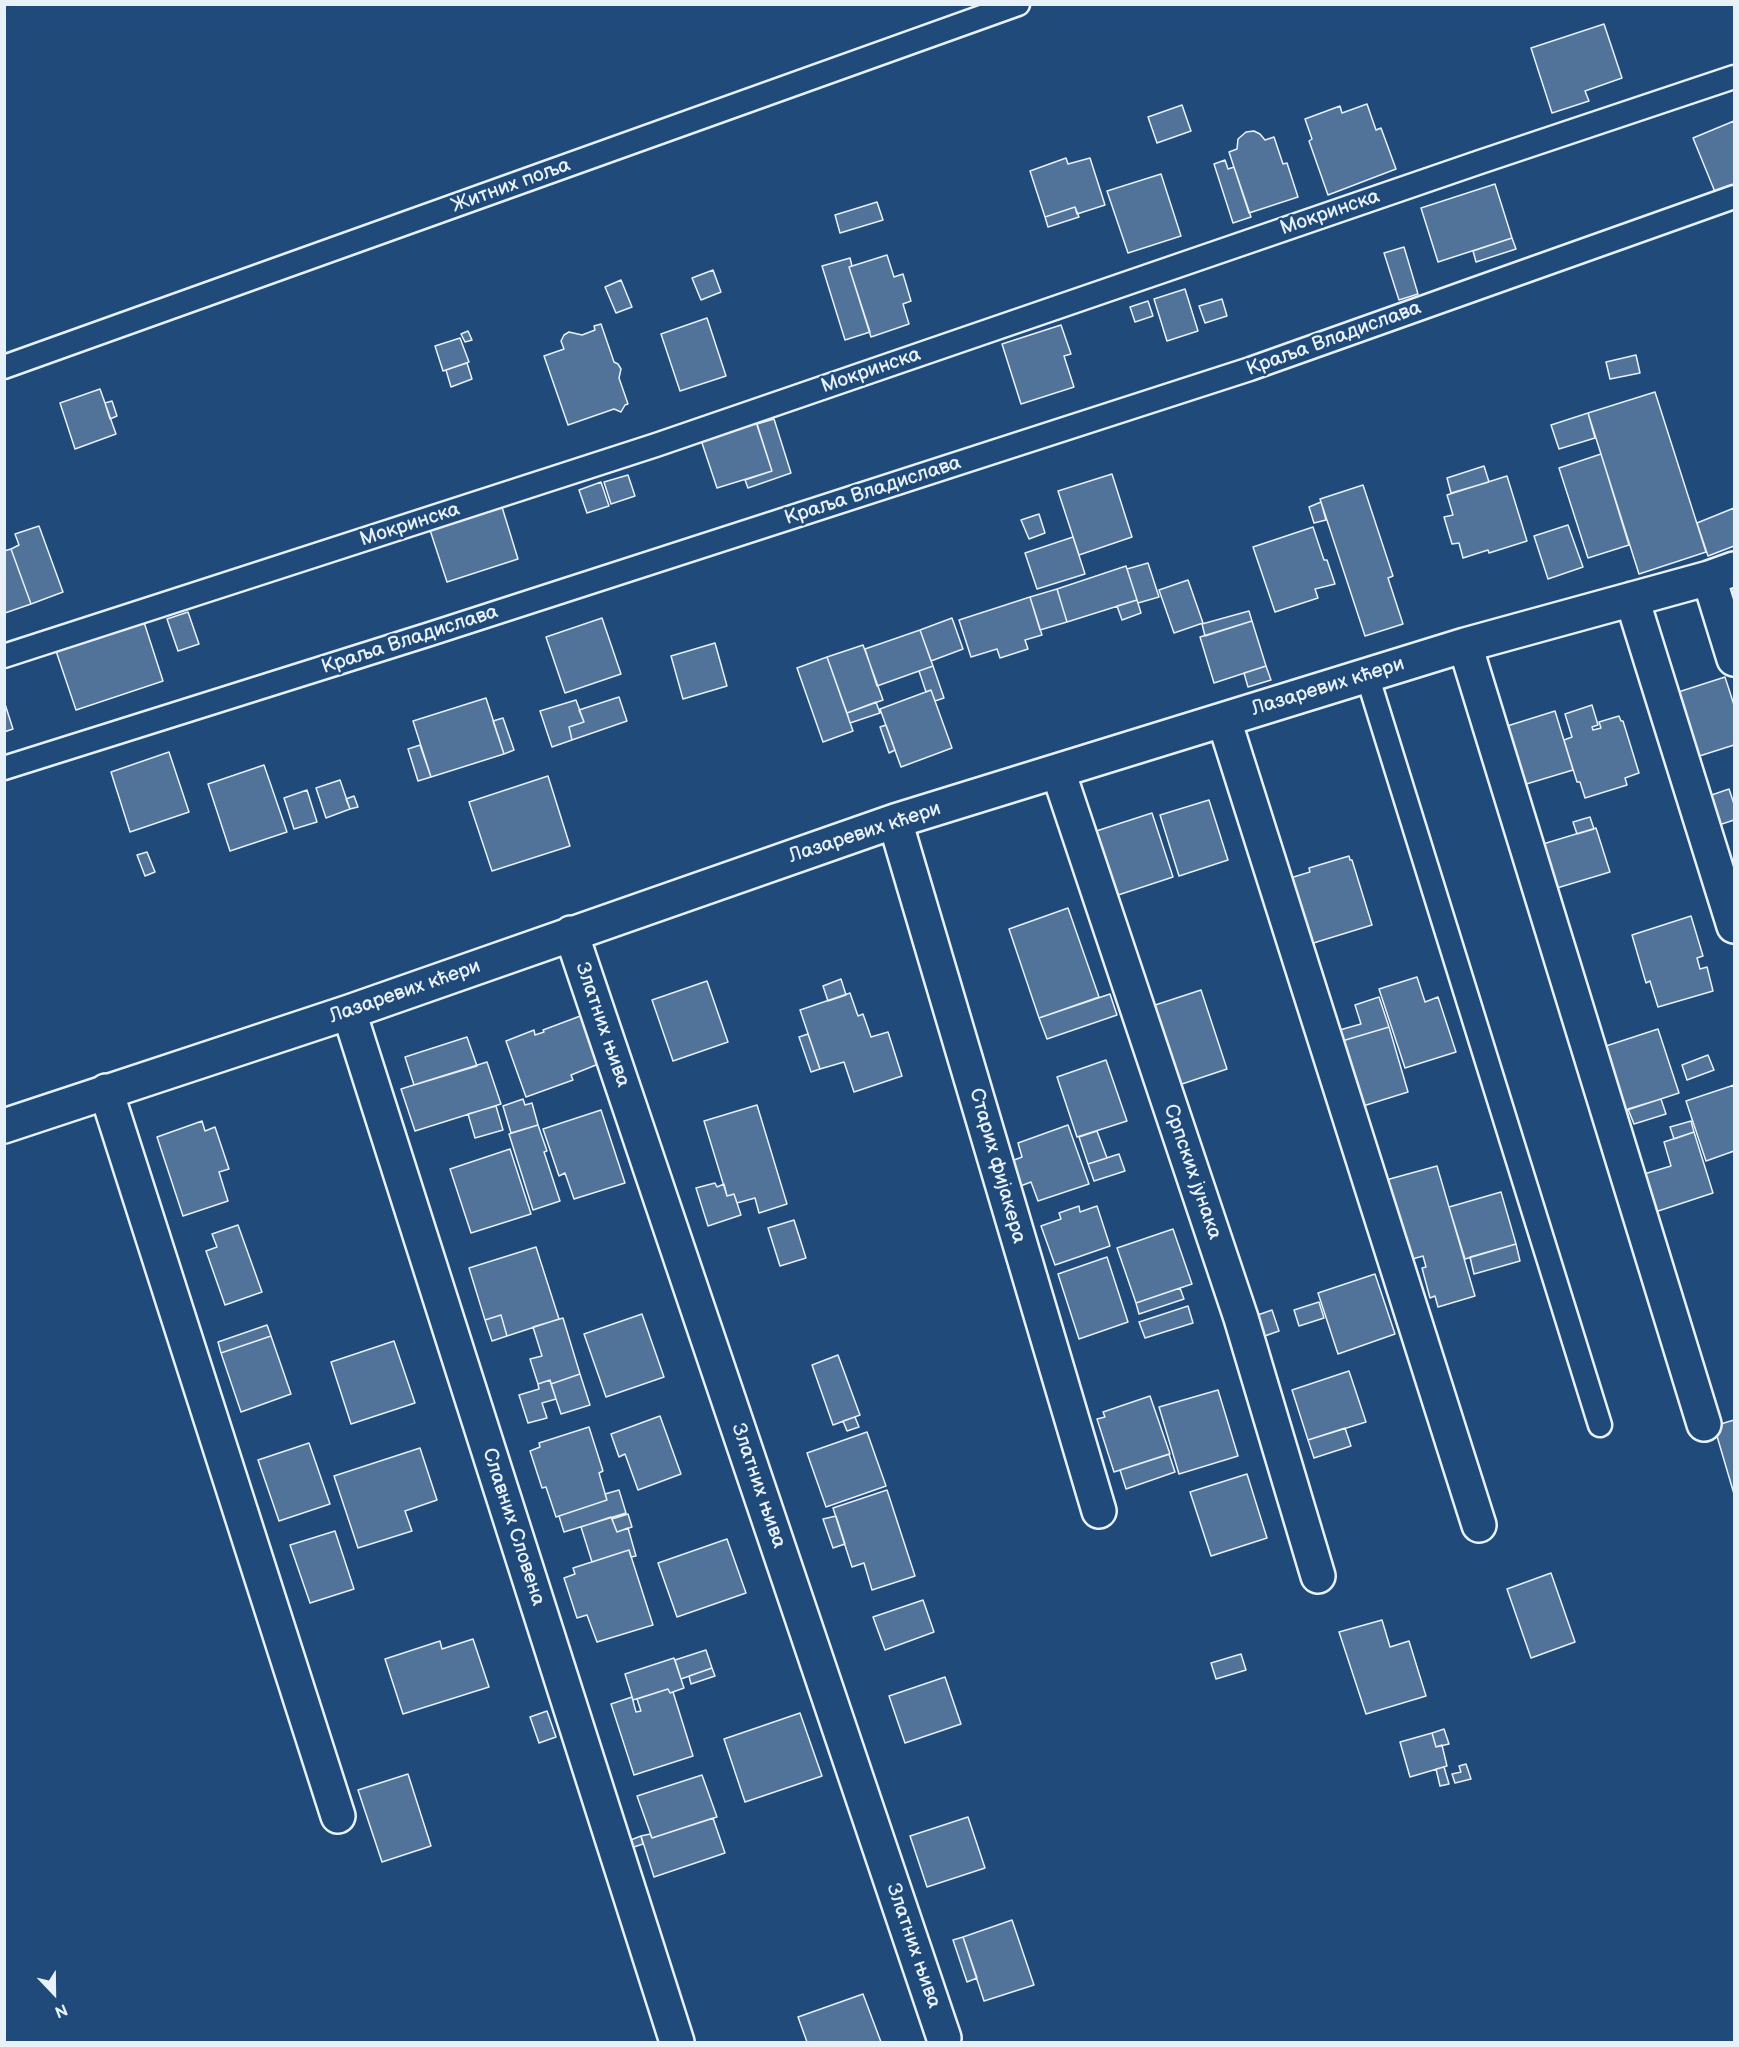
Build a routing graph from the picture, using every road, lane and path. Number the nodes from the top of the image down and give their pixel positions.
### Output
1 (1018, 4) edge
2 (1734, 77) edge
3 (1734, 197) edge
4 (4, 367) edge
5 (1722, 574) edge
6 (1632, 599) junction
7 (1465, 645) junction
8 (4, 656) edge
9 (1734, 659) edge
10 (1367, 675) junction
11 (1224, 720) junction
12 (4, 768) edge
13 (1058, 771) junction
14 (895, 821) junction
15 (1734, 926) edge
16 (571, 933) junction
17 (349, 1012) junction
18 (105, 1091) junction
19 (4, 1126) edge
20 (1704, 1424) dead end
21 (1600, 1425) dead end
22 (1099, 1510) dead end
23 (1479, 1525) dead end
24 (1318, 1576) dead end
25 (338, 1816) dead end
26 (944, 2038) dead end
27 (677, 2043) edge

1 - 4 lane, Житних поља
2 - 8 lane, Мокринска
3 - 12 lane, Краља Владислава
5 - 6 street, Лазаревих кћери
5 - 9 street
6 - 7 street, Лазаревих кћери
6 - 15 street
7 - 10 street, Лазаревих кћери
7 - 20 street
10 - 11 street, Лазаревих кћери
10 - 21 lane
11 - 13 street, Лазаревих кћери
11 - 23 street
13 - 14 street, Лазаревих кћери
13 - 24 street, Српских јунака
14 - 16 street, Лазаревих кћери
14 - 22 street, Старих фијакера
16 - 17 street, Лазаревих кћери
16 - 26 street, Златних њива
17 - 18 street, Лазаревих кћери
17 - 27 street, Славних Словена
18 - 19 street, Лазаревих кћери
18 - 25 street

